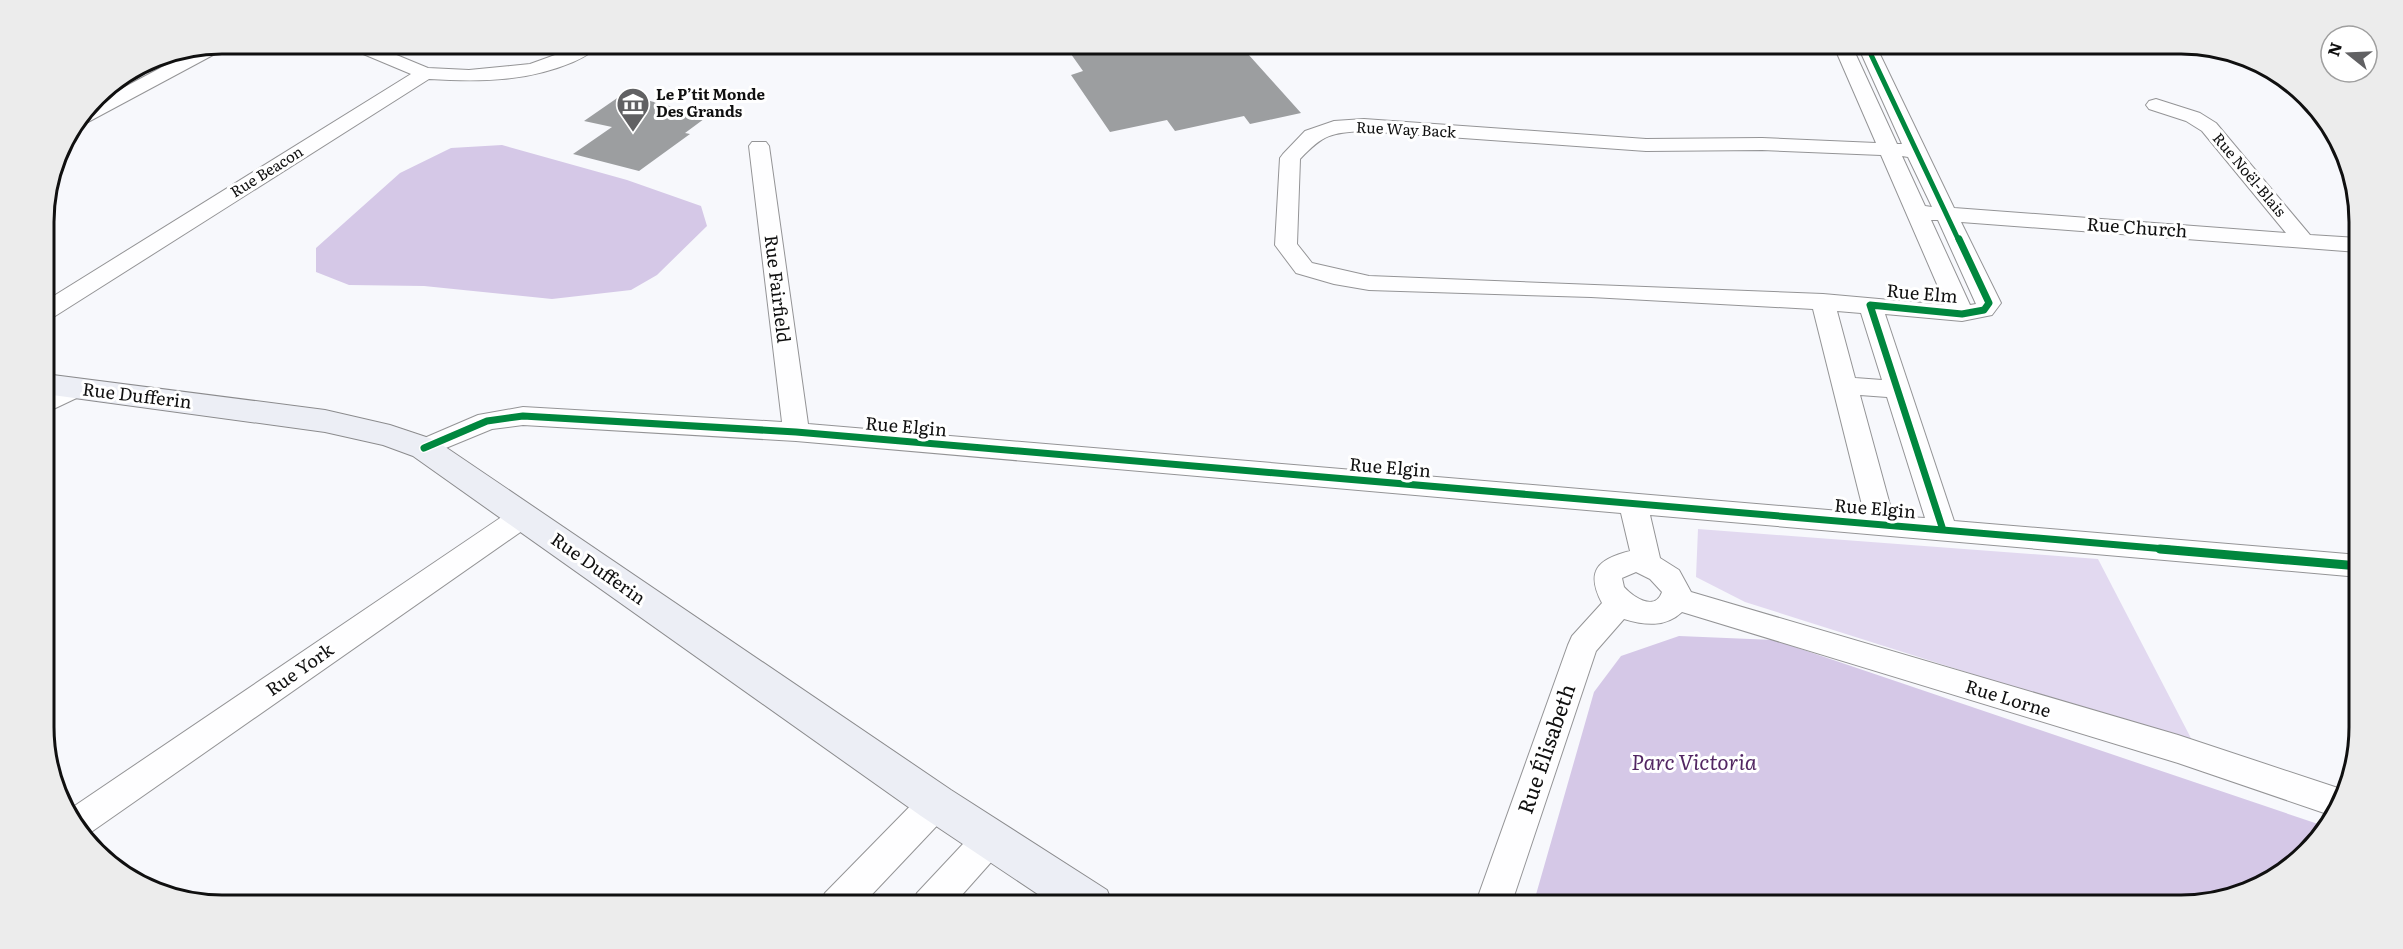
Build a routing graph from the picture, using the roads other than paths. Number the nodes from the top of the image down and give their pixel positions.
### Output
1 (380, 54) edge
2 (571, 54) edge
3 (1846, 54) edge
4 (1870, 54) edge
5 (198, 56) edge
6 (425, 72) junction
7 (1856, 77) junction
8 (1881, 78) junction
9 (2156, 105) dead end
10 (98, 109) edge
11 (759, 146) dead end
12 (1888, 149) junction
13 (1917, 151) junction
14 (1915, 212) junction
15 (1946, 214) junction
16 (2303, 240) junction
17 (2349, 243) edge
18 (1823, 301) junction
19 (1870, 305) junction
20 (54, 307) edge
21 (1962, 314) junction
22 (60, 386) edge
23 (1846, 386) junction
24 (1897, 390) junction
25 (796, 432) junction
26 (424, 448) junction
27 (1633, 504) junction
28 (522, 517) junction
29 (1881, 525) junction
30 (1942, 530) junction
31 (1647, 563) junction
32 (2349, 565) edge
33 (1675, 599) junction
34 (1620, 603) junction
35 (2332, 800) edge
36 (936, 803) junction
37 (82, 820) edge
38 (989, 840) junction
39 (848, 895) edge
40 (939, 895) edge
41 (1075, 895) edge
42 (1496, 895) edge

1 - 6 street
2 - 6 street
3 - 7 street, Rue Elm
4 - 8 street, Rue Elm
5 - 10 street
6 - 20 street, Rue Beacon
7 - 8 street
7 - 12 street, Rue Elm
8 - 13 street, Rue Elm
9 - 16 street, Rue Noël-Blais
11 - 25 street, Rue Fairfield
12 - 13 street, Rue Way Back
12 - 14 street, Rue Elm
12 - 18 street, Rue Way Back
13 - 15 street, Rue Elm
14 - 15 street, Rue Church
14 - 21 street, Rue Elm
15 - 16 street, Rue Church
15 - 21 street, Rue Elm
16 - 17 street, Rue Church
18 - 19 street, Rue Elm
18 - 23 street
19 - 21 street, Rue Elm
19 - 24 street, Rue Elm
22 - 26 main road, Rue Dufferin
23 - 24 street
23 - 29 street
24 - 30 street, Rue Elm
25 - 26 street, Rue Elgin
25 - 27 street, Rue Elgin
26 - 28 main road, Rue Dufferin
27 - 29 street, Rue Elgin
27 - 31 street
28 - 36 main road, Rue Dufferin
28 - 37 street, Rue York
29 - 30 street, Rue Elgin
30 - 32 street, Rue Elgin
31 - 33 street
31 - 34 street
33 - 34 street
33 - 35 street, Rue Lorne
34 - 42 street, Rue Élisabeth
36 - 38 main road, Rue Dufferin
36 - 39 street
38 - 40 street
38 - 41 main road, Rue Dufferin

